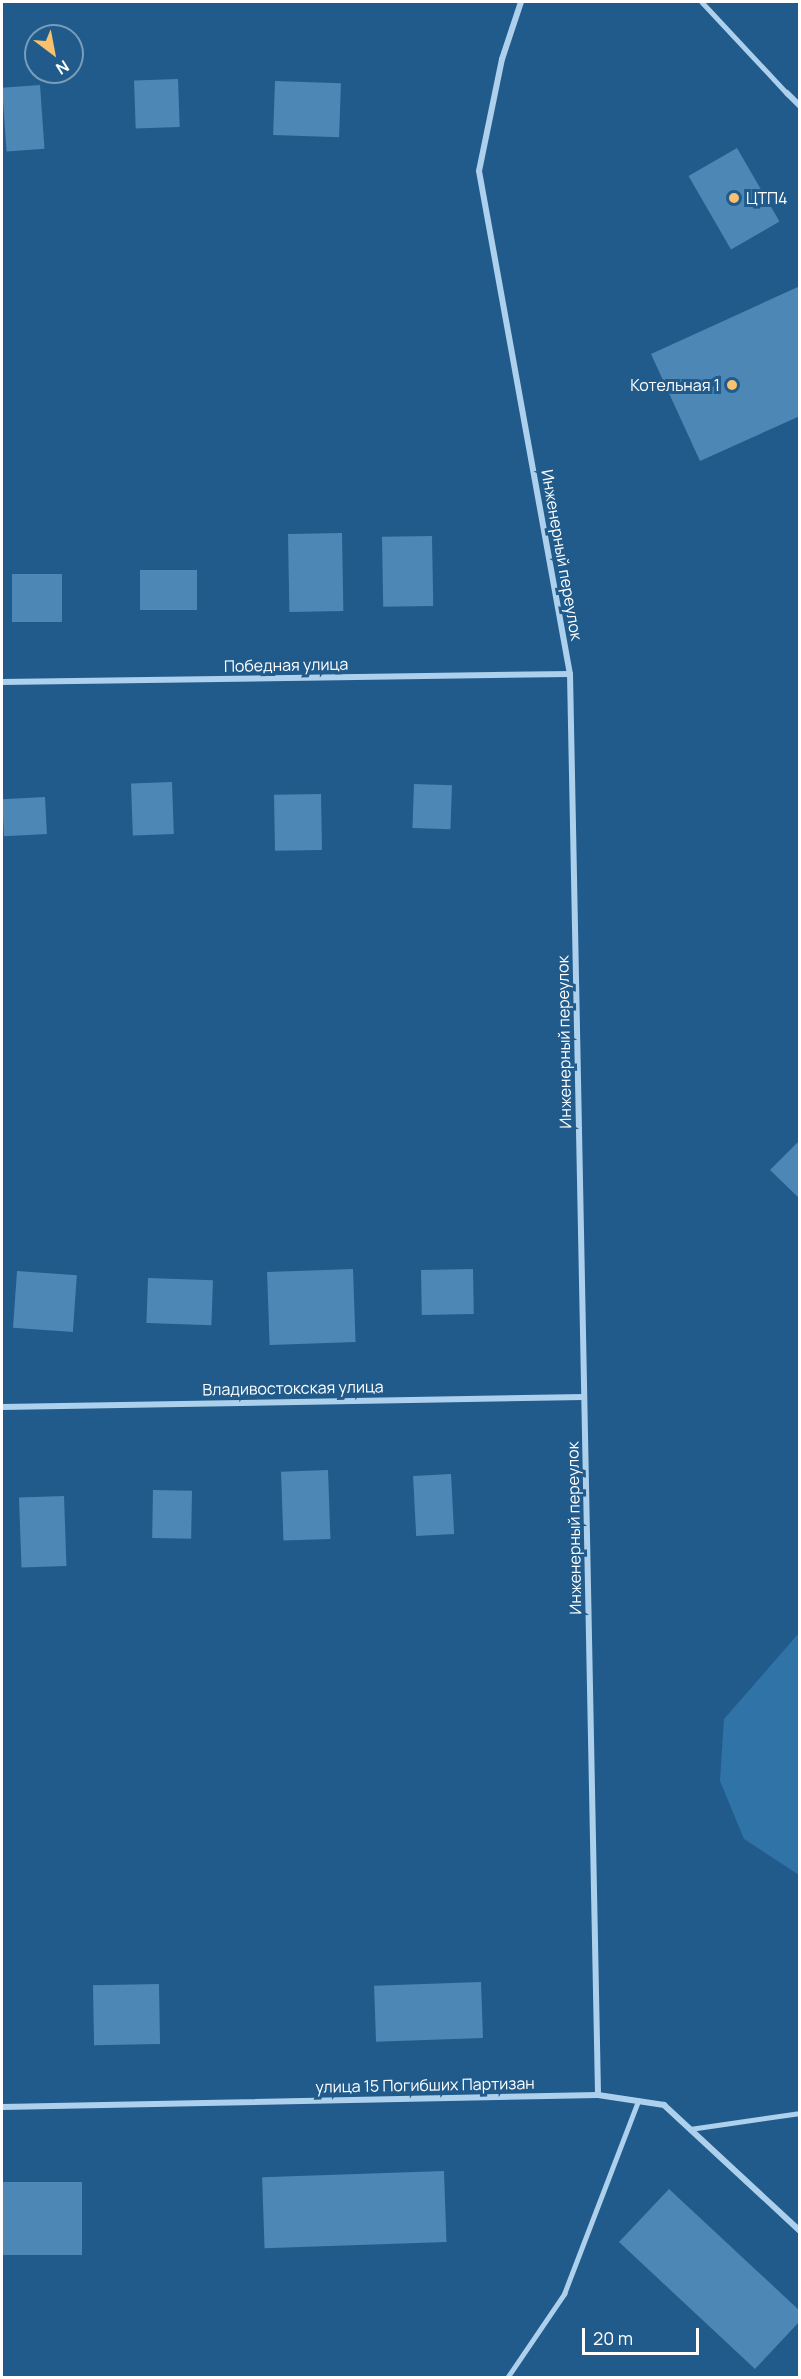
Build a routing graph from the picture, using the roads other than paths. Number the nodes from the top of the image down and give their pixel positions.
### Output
1 (521, 2) edge
2 (702, 2) edge
3 (787, 93) joint
4 (800, 106) edge
5 (570, 674) junction
6 (2, 682) edge
7 (585, 1397) junction
8 (2, 1407) edge
9 (598, 2095) junction
10 (638, 2101) junction
11 (2, 2107) edge
12 (800, 2113) edge
13 (690, 2129) junction
14 (800, 2231) edge
15 (507, 2378) edge

1 - 5 street, Инженерный переулок
2 - 3 lane
3 - 4 street
5 - 6 street, Победная улица
5 - 7 street, Инженерный переулок
7 - 8 street, Владивостокская улица
7 - 9 street, Инженерный переулок
9 - 10 street, улица 15 Погибших Партизан
9 - 11 street, улица 15 Погибших Партизан
10 - 13 street, улица 15 Погибших Партизан
10 - 15 lane
12 - 13 lane
13 - 14 street, улица 15 Погибших Партизан

